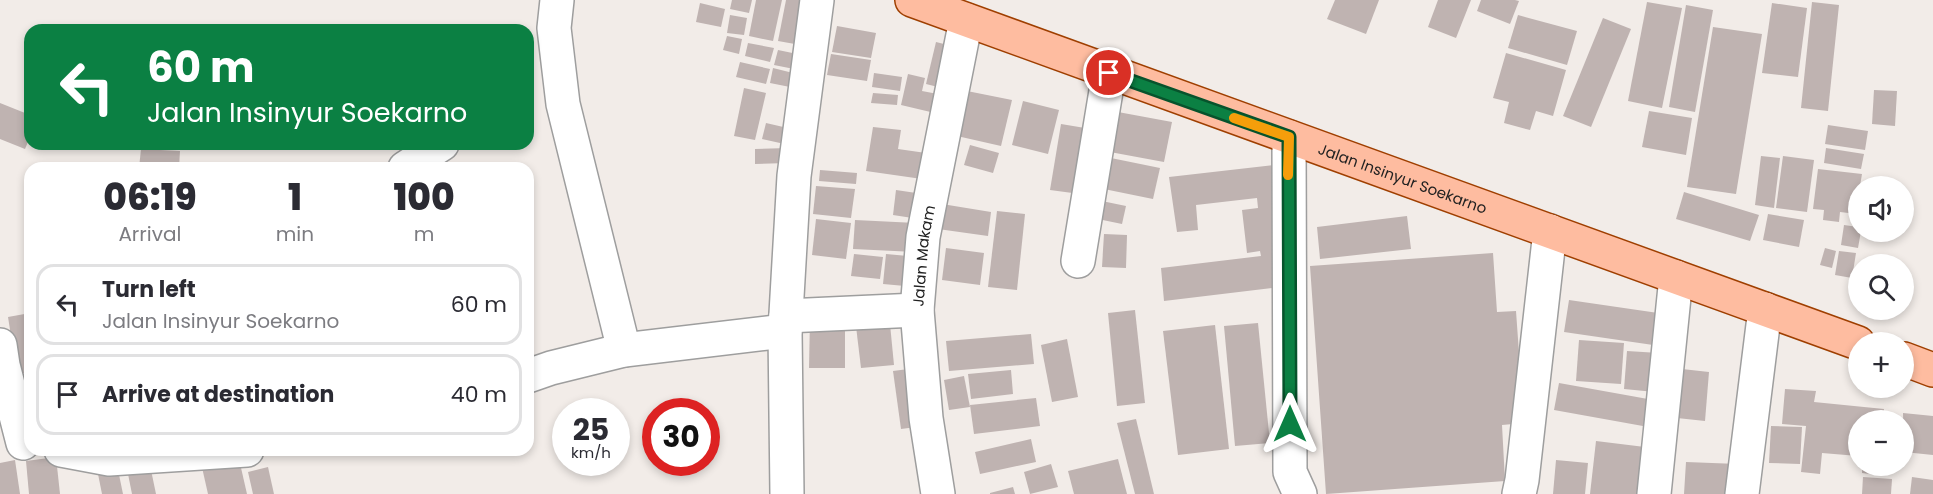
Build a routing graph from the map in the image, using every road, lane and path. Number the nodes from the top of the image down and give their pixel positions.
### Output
1 (556, 0) edge
2 (817, 0) edge
3 (912, 0) edge
4 (966, 21) junction
5 (1109, 73) junction
6 (1289, 137) junction
7 (433, 150) edge
8 (414, 162) edge
9 (1550, 231) junction
10 (1078, 261) dead end
11 (1676, 277) junction
12 (1765, 309) junction
13 (917, 310) junction
14 (786, 324) junction
15 (1848, 339) edge
16 (0, 345) edge
17 (624, 350) junction
18 (1914, 363) edge
19 (1933, 370) edge
20 (534, 374) edge
21 (18, 444) edge
22 (93, 456) edge
23 (155, 456) edge
24 (787, 494) edge
25 (938, 494) edge
26 (1300, 494) edge
27 (1519, 494) edge
28 (1654, 494) edge
29 (1742, 494) edge

1 - 17 street
2 - 14 street
3 - 4 main road, Jalan Insinyur Soekarno
4 - 5 main road, Jalan Insinyur Soekarno
4 - 13 street, Jalan Makam
5 - 6 main road, Jalan Insinyur Soekarno
5 - 10 street
6 - 9 main road, Jalan Insinyur Soekarno
6 - 26 street
7 - 8 street
9 - 11 main road, Jalan Insinyur Soekarno
9 - 27 street
11 - 12 main road, Jalan Insinyur Soekarno
11 - 28 street
12 - 15 main road, Jalan Insinyur Soekarno
12 - 29 street
13 - 14 street
13 - 25 street, Jalan Makam
14 - 17 street
14 - 24 street
16 - 21 street
17 - 20 street
18 - 19 main road
22 - 23 street

